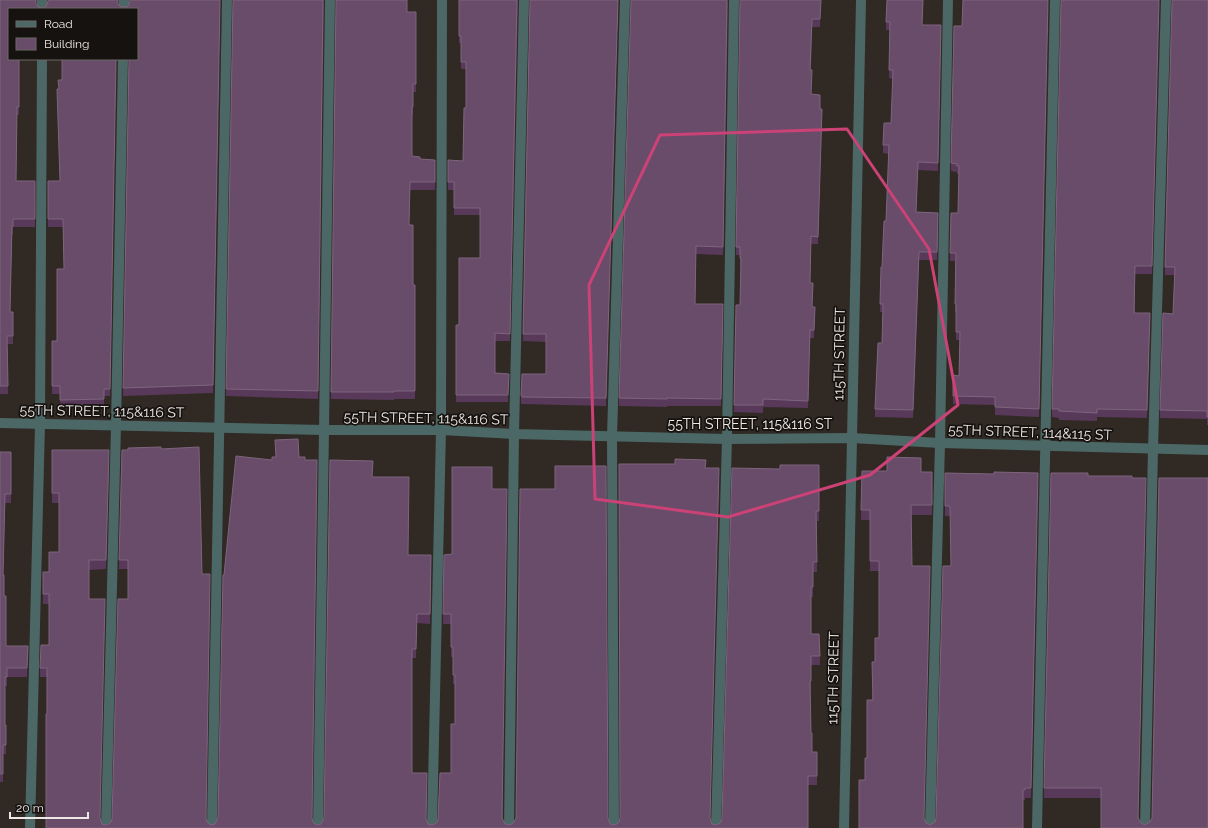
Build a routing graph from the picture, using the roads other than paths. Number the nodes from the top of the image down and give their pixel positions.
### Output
1 (227, 0) edge
2 (330, 0) edge
3 (442, 0) edge
4 (524, 0) edge
5 (625, 0) edge
6 (734, 0) edge
7 (861, 0) edge
8 (948, 0) edge
9 (1055, 0) edge
10 (1166, 0) edge
11 (42, 60) edge
12 (123, 60) edge
13 (0, 423) edge
14 (40, 424) junction
15 (116, 426) junction
16 (219, 428) junction
17 (324, 430) junction
18 (441, 430) junction
19 (514, 434) junction
20 (612, 437) junction
21 (852, 438) junction
22 (727, 439) junction
23 (940, 443) junction
24 (1045, 446) junction
25 (1153, 449) junction
26 (1208, 450) edge
27 (30, 828) edge
28 (106, 828) edge
29 (212, 828) edge
30 (318, 828) edge
31 (432, 828) edge
32 (509, 828) edge
33 (614, 828) edge
34 (716, 828) edge
35 (844, 828) edge
36 (930, 828) edge
37 (1037, 828) edge
38 (1145, 828) edge

1 - 16 street
2 - 17 street
3 - 18 street
4 - 19 street
5 - 20 street
6 - 22 street
7 - 21 street, 115TH STREET
8 - 23 street
9 - 24 street
10 - 25 street
11 - 14 street
12 - 15 street
13 - 14 street, 55TH STREET, 115&116 ST
14 - 15 street, 55TH STREET, 115&116 ST
14 - 27 street
15 - 16 street, 55TH STREET, 115&116 ST
15 - 28 street
16 - 17 street, 55TH STREET, 115&116 ST
16 - 29 street
17 - 18 street, 55TH STREET, 115&116 ST
17 - 30 street
18 - 19 street, 55TH STREET, 115&116 ST
18 - 31 street
19 - 20 street, 55TH STREET, 115&116 ST
19 - 32 street
20 - 22 street, 55TH STREET, 115&116 ST
20 - 33 street
21 - 22 street, 55TH STREET, 115&116 ST
21 - 23 street, 55TH STREET, 114&115 ST
21 - 35 street, 115TH STREET
22 - 34 street
23 - 24 street, 55TH STREET, 114&115 ST
23 - 36 street
24 - 25 street, 55TH STREET, 114&115 ST
24 - 37 street
25 - 26 street, 55TH STREET, 114&115 ST
25 - 38 street

